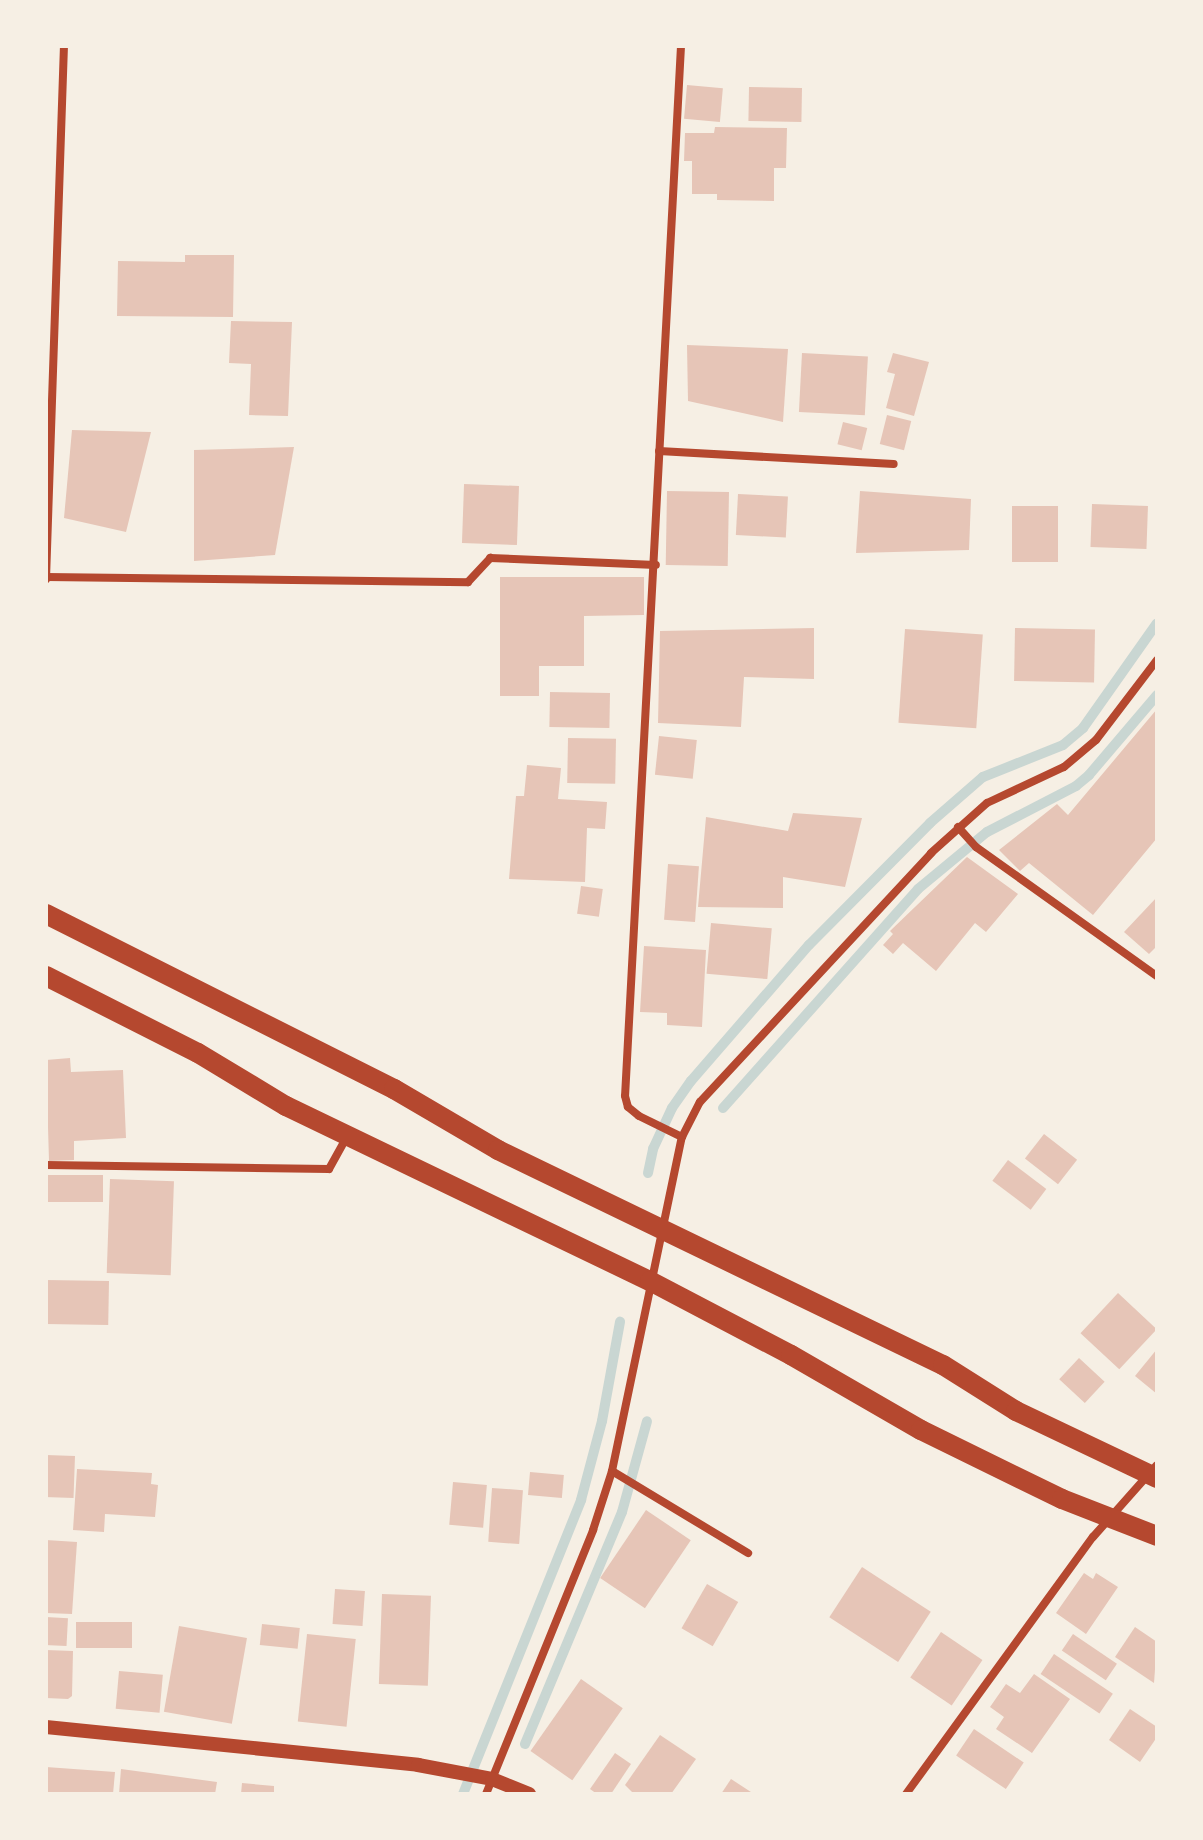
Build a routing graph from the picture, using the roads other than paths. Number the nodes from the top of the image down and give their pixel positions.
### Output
1 (64, 46) edge
2 (681, 46) edge
3 (659, 451) junction
4 (894, 464) dead end
5 (656, 565) junction
6 (46, 578) edge
7 (1157, 660) edge
8 (958, 827) junction
9 (46, 914) edge
10 (46, 976) edge
11 (1157, 976) edge
12 (347, 1136) junction
13 (682, 1137) junction
14 (46, 1165) edge
15 (661, 1226) junction
16 (650, 1281) junction
17 (612, 1471) junction
18 (1154, 1472) edge
19 (1110, 1517) junction
20 (1157, 1536) edge
21 (748, 1553) dead end
22 (46, 1727) edge
23 (492, 1779) junction
24 (486, 1794) edge
25 (529, 1794) edge
26 (906, 1794) edge

1 - 6 street
2 - 3 street
3 - 4 street
3 - 5 street
5 - 6 street
5 - 13 street
7 - 8 street
8 - 11 street
8 - 13 street
9 - 15 main road
10 - 12 main road
12 - 14 street
12 - 16 main road
13 - 15 street
15 - 16 street
15 - 18 main road
16 - 17 street
16 - 19 main road
17 - 21 street
17 - 23 street
18 - 19 street
19 - 20 main road
19 - 26 street
22 - 23 street
23 - 24 street
23 - 25 street

